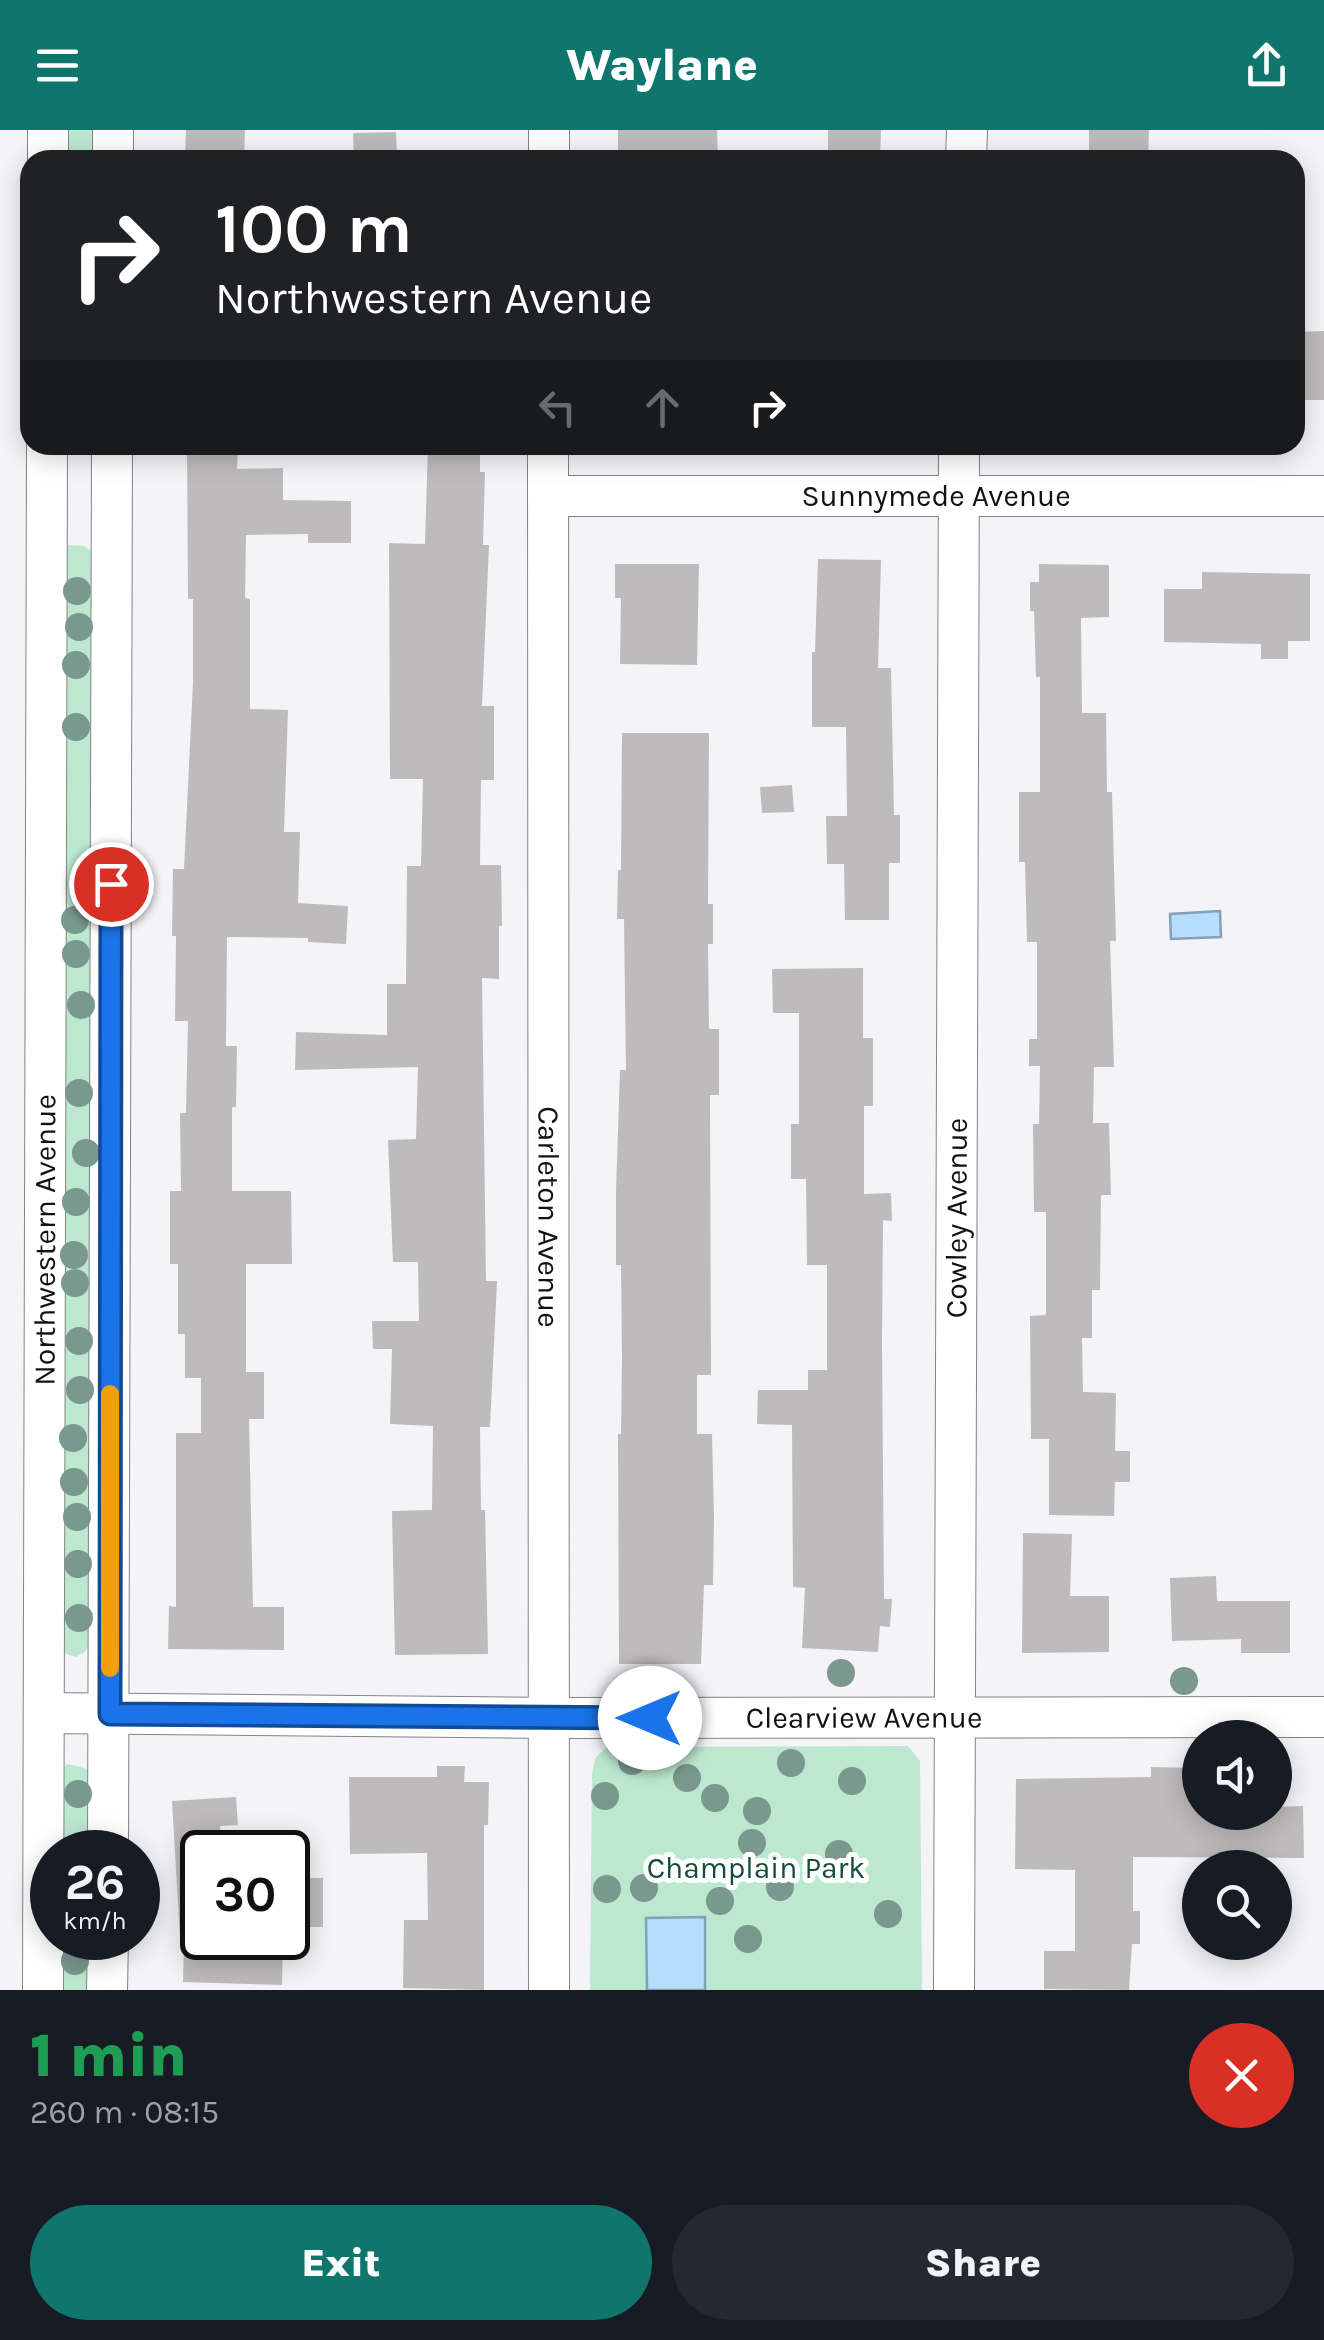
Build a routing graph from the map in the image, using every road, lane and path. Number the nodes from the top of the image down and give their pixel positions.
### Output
1 (48, 455) edge
2 (112, 455) edge
3 (548, 455) edge
4 (959, 455) edge
5 (47, 489) junction
6 (111, 489) junction
7 (548, 496) junction
8 (957, 496) junction
9 (1324, 496) edge
10 (44, 1714) junction
11 (110, 1714) junction
12 (549, 1718) junction
13 (954, 1718) junction
14 (1324, 1718) edge
15 (108, 1830) edge
16 (108, 1960) edge
17 (43, 1990) edge
18 (107, 1990) edge
19 (548, 1990) edge
20 (954, 1990) edge

1 - 5 street, Northwestern Avenue
2 - 6 street
3 - 7 street, Carleton Avenue
4 - 8 street, Cowley Avenue
5 - 6 street
5 - 10 street, Northwestern Avenue
6 - 11 street
7 - 8 street, Sunnymede Avenue
7 - 12 street, Carleton Avenue
8 - 9 street, Sunnymede Avenue
8 - 13 street, Cowley Avenue
10 - 11 street, Clearview Avenue
10 - 17 street, Northwestern Avenue
11 - 12 street, Clearview Avenue
11 - 15 street
12 - 13 street, Clearview Avenue
12 - 19 street, Carleton Avenue
13 - 14 street, Clearview Avenue
13 - 20 street, Cowley Avenue
16 - 18 street

